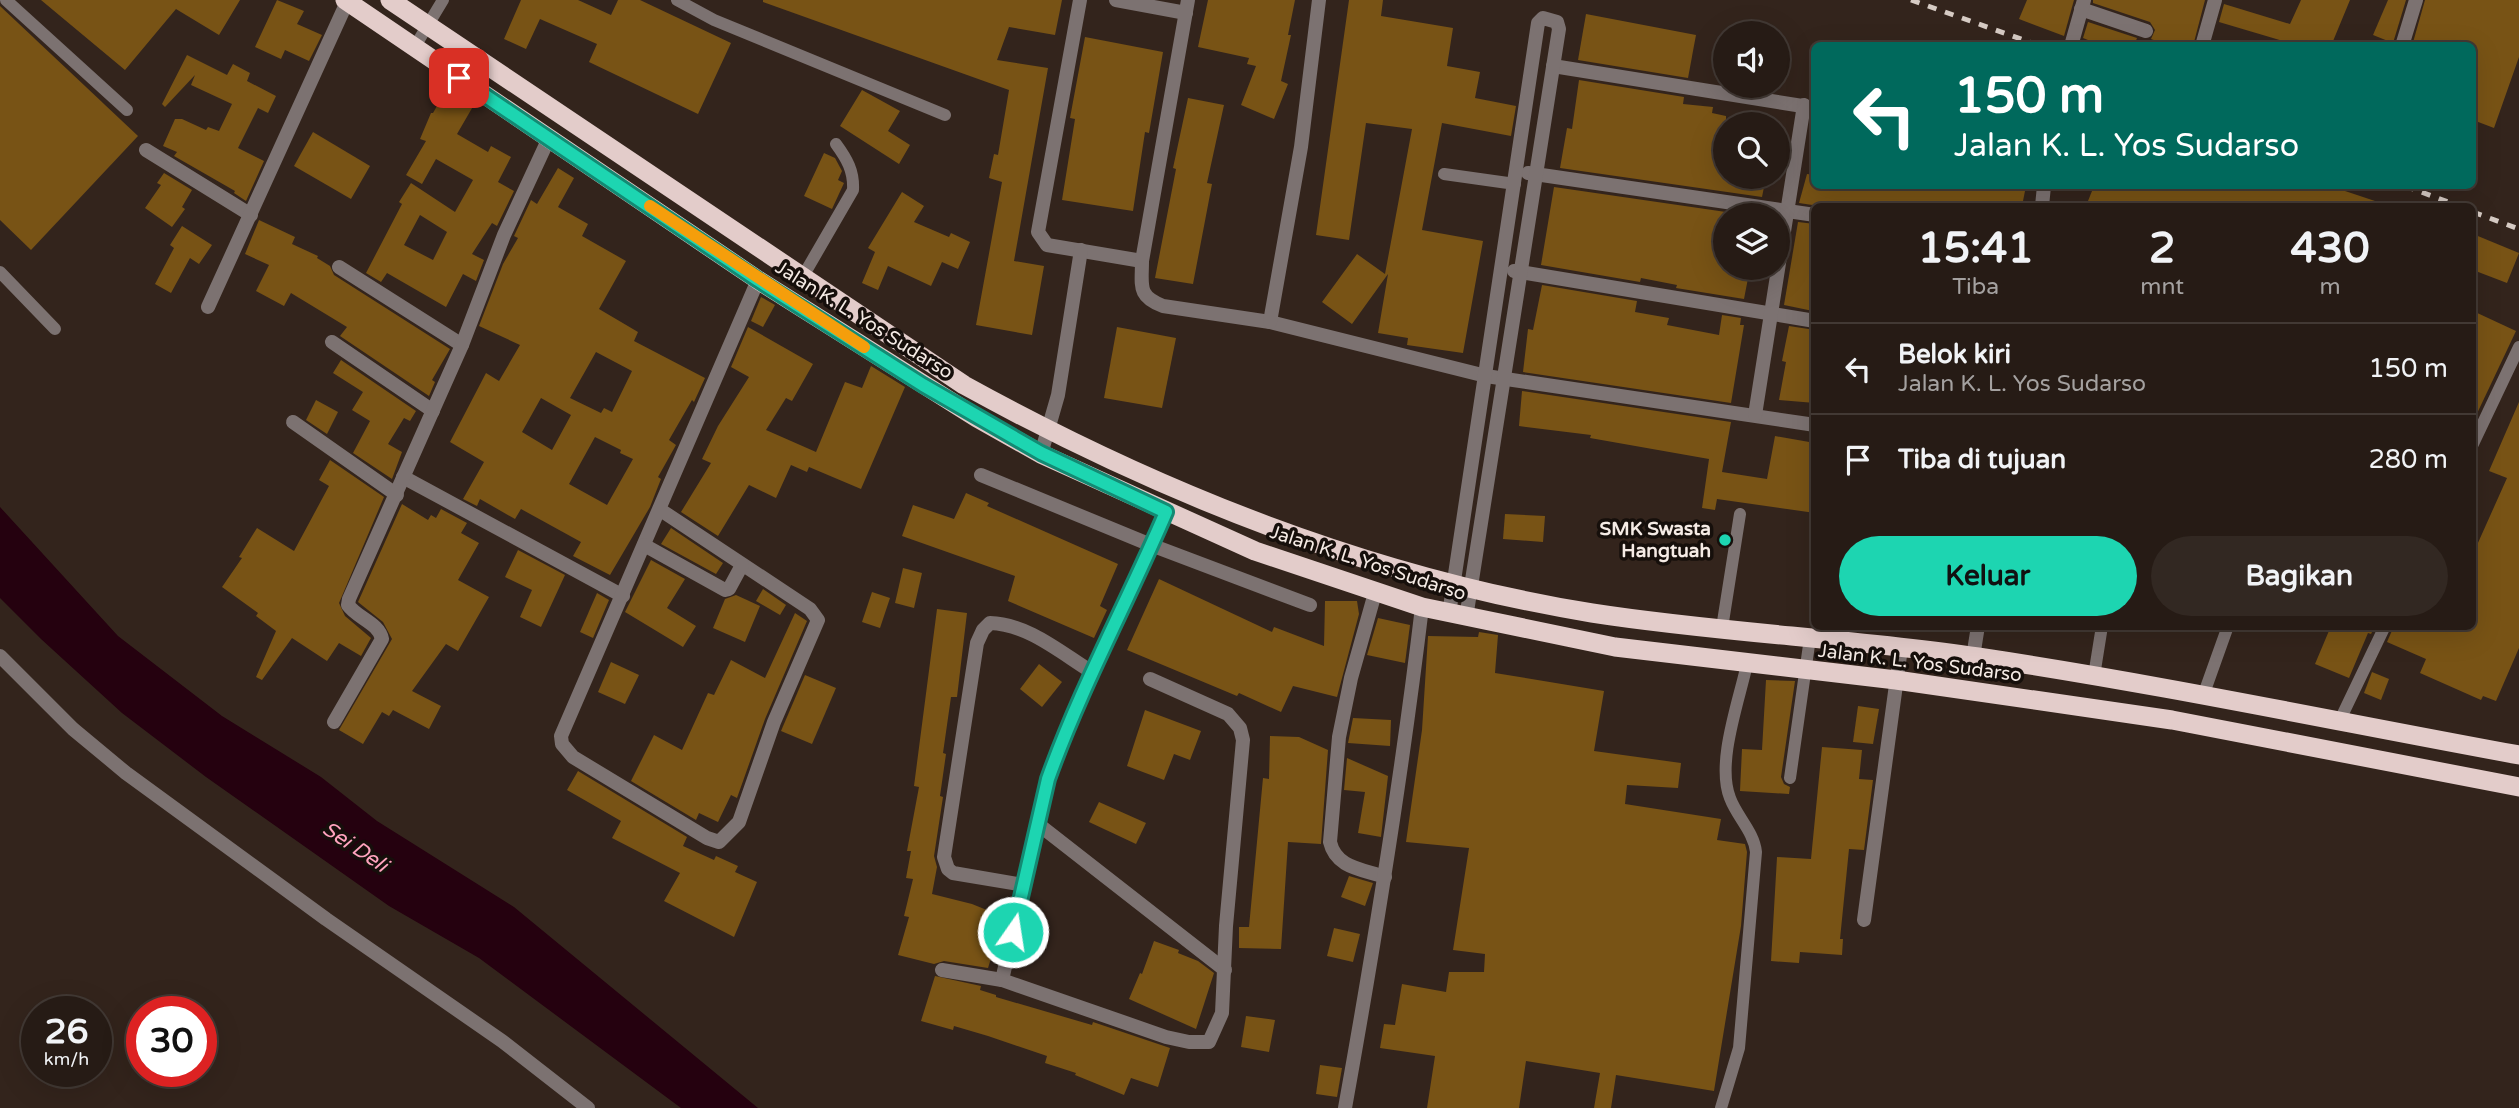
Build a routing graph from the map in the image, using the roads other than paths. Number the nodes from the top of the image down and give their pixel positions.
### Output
1 (6, 0) edge
2 (390, 0) edge
3 (443, 0) edge
4 (677, 0) edge
5 (1080, 0) edge
6 (1116, 0) edge
7 (1318, 0) edge
8 (2215, 0) edge
9 (2416, 0) edge
10 (346, 1) edge
11 (2083, 4) edge
12 (1187, 6) edge
13 (428, 25) junction
14 (2146, 31) dead end
15 (2072, 42) edge
16 (2203, 42) edge
17 (2403, 42) edge
18 (414, 48) junction
19 (1553, 66) junction
20 (1809, 106) edge
21 (127, 110) dead end
22 (945, 115) dead end
23 (549, 138) junction
24 (835, 144) dead end
25 (146, 150) dead end
26 (1444, 174) dead end
27 (1536, 174) junction
28 (1516, 178) junction
29 (1733, 203) edge
30 (1789, 203) edge
31 (1790, 211) edge
32 (1811, 214) edge
33 (251, 215) junction
34 (1081, 250) junction
35 (1142, 261) junction
36 (339, 267) dead end
37 (1502, 269) junction
38 (0, 272) edge
39 (1521, 272) junction
40 (802, 278) junction
41 (758, 280) junction
42 (1776, 280) edge
43 (208, 307) dead end
44 (1771, 314) junction
45 (1811, 320) edge
46 (1270, 322) junction
47 (55, 329) dead end
48 (332, 342) dead end
49 (462, 345) junction
50 (2519, 347) edge
51 (1486, 376) junction
52 (1503, 379) junction
53 (433, 411) junction
54 (1755, 415) junction
55 (293, 422) dead end
56 (1811, 424) edge
57 (1049, 431) junction
58 (2476, 438) edge
59 (1041, 453) junction
60 (981, 475) dead end
61 (403, 477) junction
62 (397, 495) junction
63 (659, 509) junction
64 (1166, 512) junction
65 (1740, 514) dead end
66 (644, 545) junction
67 (1151, 545) junction
68 (743, 565) junction
69 (1462, 586) junction
70 (623, 596) junction
71 (1373, 602) junction
72 (1310, 605) dead end
73 (1422, 607) junction
74 (1457, 616) junction
75 (1722, 628) junction
76 (1977, 630) edge
77 (2101, 630) edge
78 (2227, 630) edge
79 (2383, 630) edge
80 (1810, 638) junction
81 (1900, 648) junction
82 (0, 656) edge
83 (1973, 657) junction
84 (1747, 664) junction
85 (1806, 671) junction
86 (1092, 672) junction
87 (2094, 676) junction
88 (1150, 680) dead end
89 (1896, 680) junction
90 (2203, 696) junction
91 (334, 722) dead end
92 (2339, 722) junction
93 (2519, 755) edge
94 (1790, 778) dead end
95 (2519, 787) edge
96 (1038, 824) junction
97 (1385, 877) junction
98 (1024, 885) junction
99 (1864, 920) dead end
100 (942, 970) dead end
101 (1225, 970) junction
102 (1002, 980) junction
103 (588, 1108) edge
104 (1345, 1108) edge
105 (1721, 1108) edge

1 - 21 lane
2 - 13 highway, Jalan K. L. Yos Sudarso
3 - 13 lane
4 - 22 lane
5 - 34 street
6 - 12 street
7 - 46 street
8 - 16 street
9 - 17 street
10 - 18 highway, Jalan K. L. Yos Sudarso
10 - 33 street
11 - 14 street
11 - 15 street
12 - 35 street
13 - 18 lane
13 - 40 highway, Jalan K. L. Yos Sudarso
18 - 23 highway, Jalan K. L. Yos Sudarso
19 - 20 street
19 - 27 street
19 - 28 street
20 - 30 street
23 - 41 highway, Jalan K. L. Yos Sudarso
23 - 49 street
24 - 40 lane
25 - 33 street
26 - 28 lane
27 - 28 street
27 - 29 street
27 - 39 street
28 - 37 street
31 - 32 street
33 - 43 street
34 - 35 street
34 - 57 street
35 - 46 street
36 - 49 street
37 - 39 street
37 - 51 street
38 - 47 lane
39 - 44 street
39 - 52 street
40 - 57 highway, Jalan K. L. Yos Sudarso
41 - 59 highway, Jalan K. L. Yos Sudarso
41 - 63 street
42 - 44 street
44 - 45 street
44 - 54 street
46 - 51 street
48 - 53 street
49 - 53 street
50 - 58 lane
51 - 52 street
51 - 69 street
52 - 54 street
52 - 69 street
53 - 61 street
54 - 56 street
55 - 62 street
57 - 59 street
57 - 69 highway, Jalan K. L. Yos Sudarso
59 - 64 highway, Jalan K. L. Yos Sudarso
60 - 67 street
61 - 62 street
61 - 70 street
62 - 91 street
63 - 66 street
63 - 68 street
64 - 67 street
64 - 71 highway, Jalan K. L. Yos Sudarso
65 - 75 lane
66 - 68 street
66 - 70 street
67 - 72 street
67 - 86 street
68 - 70 street
69 - 74 street
69 - 75 highway, Jalan K. L. Yos Sudarso
71 - 73 highway, Jalan K. L. Yos Sudarso
71 - 97 street
73 - 74 highway, Jalan K. L. Yos Sudarso
73 - 97 street
74 - 84 highway, Jalan K. L. Yos Sudarso
75 - 80 highway, Jalan K. L. Yos Sudarso
76 - 83 street
77 - 87 lane
78 - 90 lane
79 - 92 lane
80 - 81 highway, Jalan K. L. Yos Sudarso
80 - 85 lane
81 - 83 highway, Jalan K. L. Yos Sudarso
81 - 89 street
82 - 103 street
83 - 87 highway, Jalan K. L. Yos Sudarso
84 - 85 highway, Jalan K. L. Yos Sudarso
84 - 105 lane
85 - 89 highway, Jalan K. L. Yos Sudarso
85 - 94 lane
86 - 96 street
86 - 98 street
87 - 90 highway, Jalan K. L. Yos Sudarso
88 - 101 street
89 - 95 highway, Jalan K. L. Yos Sudarso
89 - 99 street
90 - 92 highway, Jalan K. L. Yos Sudarso
92 - 93 highway, Jalan K. L. Yos Sudarso
96 - 98 street
96 - 101 street
97 - 104 street
98 - 102 street
100 - 102 street
101 - 102 street

